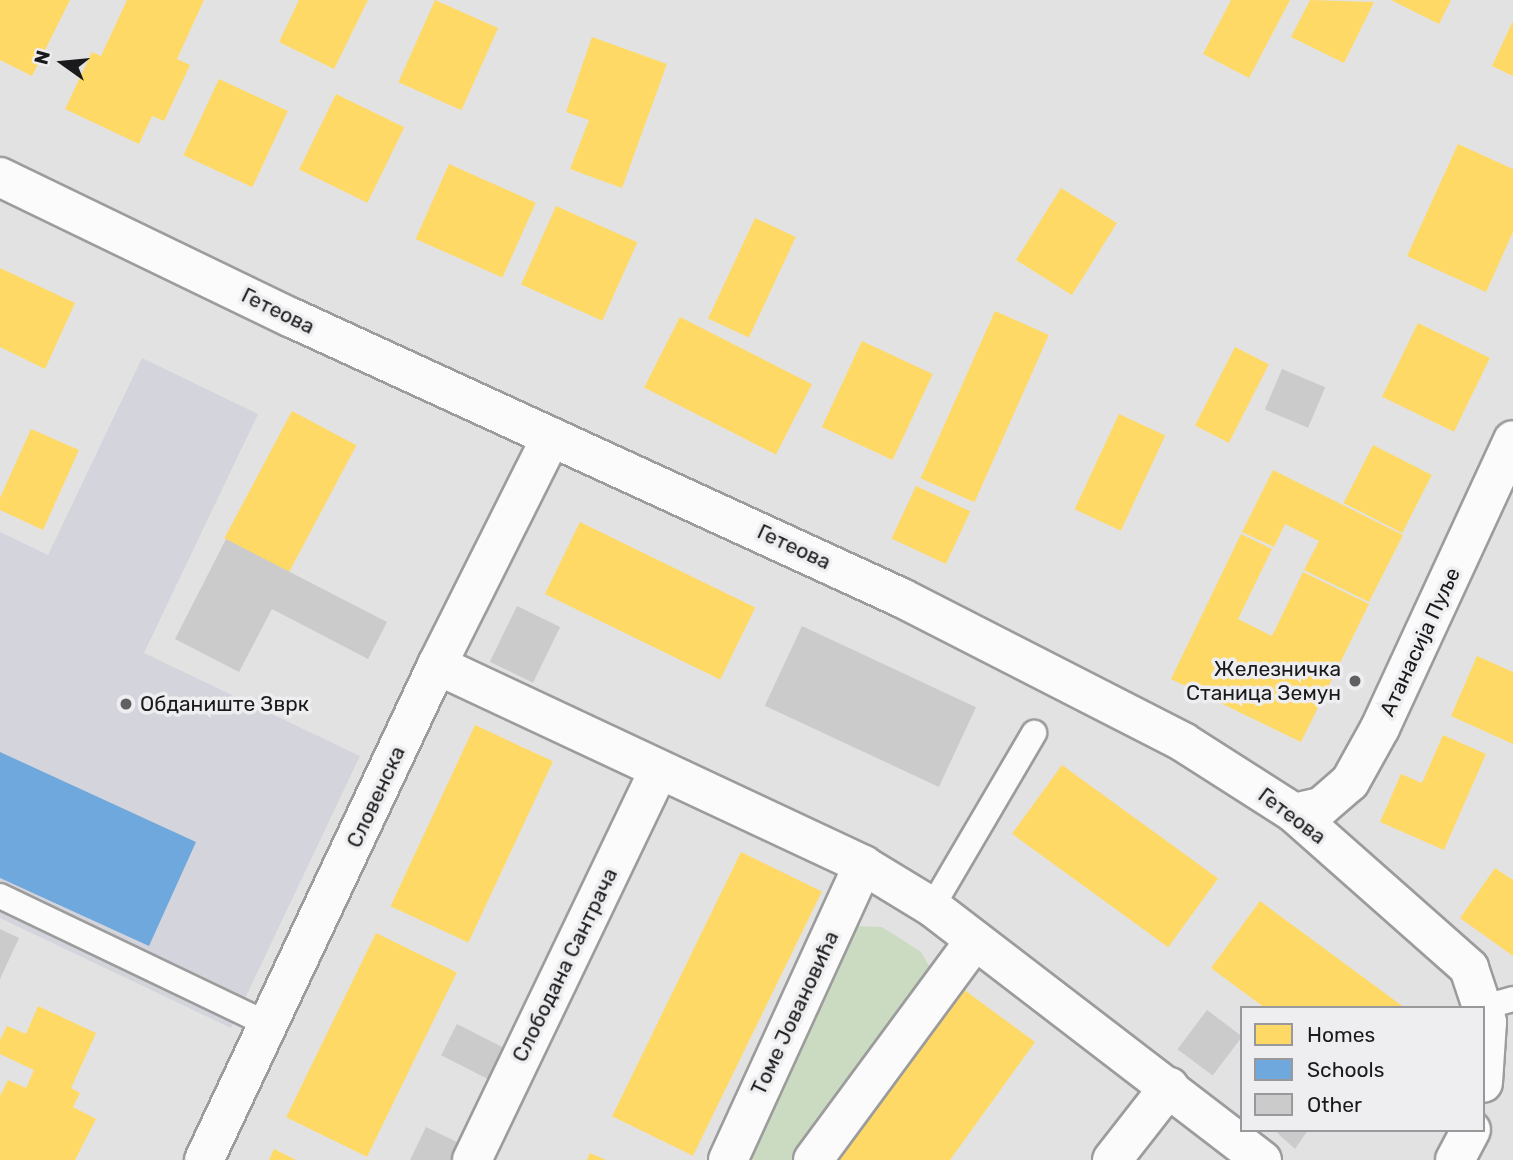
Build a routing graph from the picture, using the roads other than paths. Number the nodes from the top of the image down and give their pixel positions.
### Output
1 (0, 177) edge
2 (551, 437) junction
3 (1513, 440) edge
4 (437, 665) junction
5 (1034, 733) dead end
6 (659, 770) junction
7 (1294, 813) junction
8 (863, 865) junction
9 (0, 896) edge
10 (932, 907) junction
11 (975, 940) junction
12 (1496, 1015) edge
13 (270, 1025) junction
14 (1485, 1073) edge
15 (1169, 1087) junction
16 (1470, 1132) edge
17 (205, 1160) edge
18 (472, 1160) edge
19 (728, 1160) edge
20 (813, 1160) edge
21 (1112, 1160) edge
22 (1262, 1160) edge
23 (1455, 1160) edge

1 - 2 street, Гетеова
2 - 4 street, Словенска
2 - 7 street, Гетеова
3 - 7 street, Атанасија Пуље
4 - 6 street
4 - 13 street, Словенска
5 - 10 lane
6 - 8 street
6 - 18 street, Слободана Сантрача
7 - 12 street, Гетеова
8 - 10 street
8 - 19 street, Томе Јовановића
9 - 13 lane
10 - 11 street
11 - 15 street
11 - 20 street
12 - 14 street
13 - 17 street, Словенска
15 - 21 street
15 - 22 street
16 - 23 street

